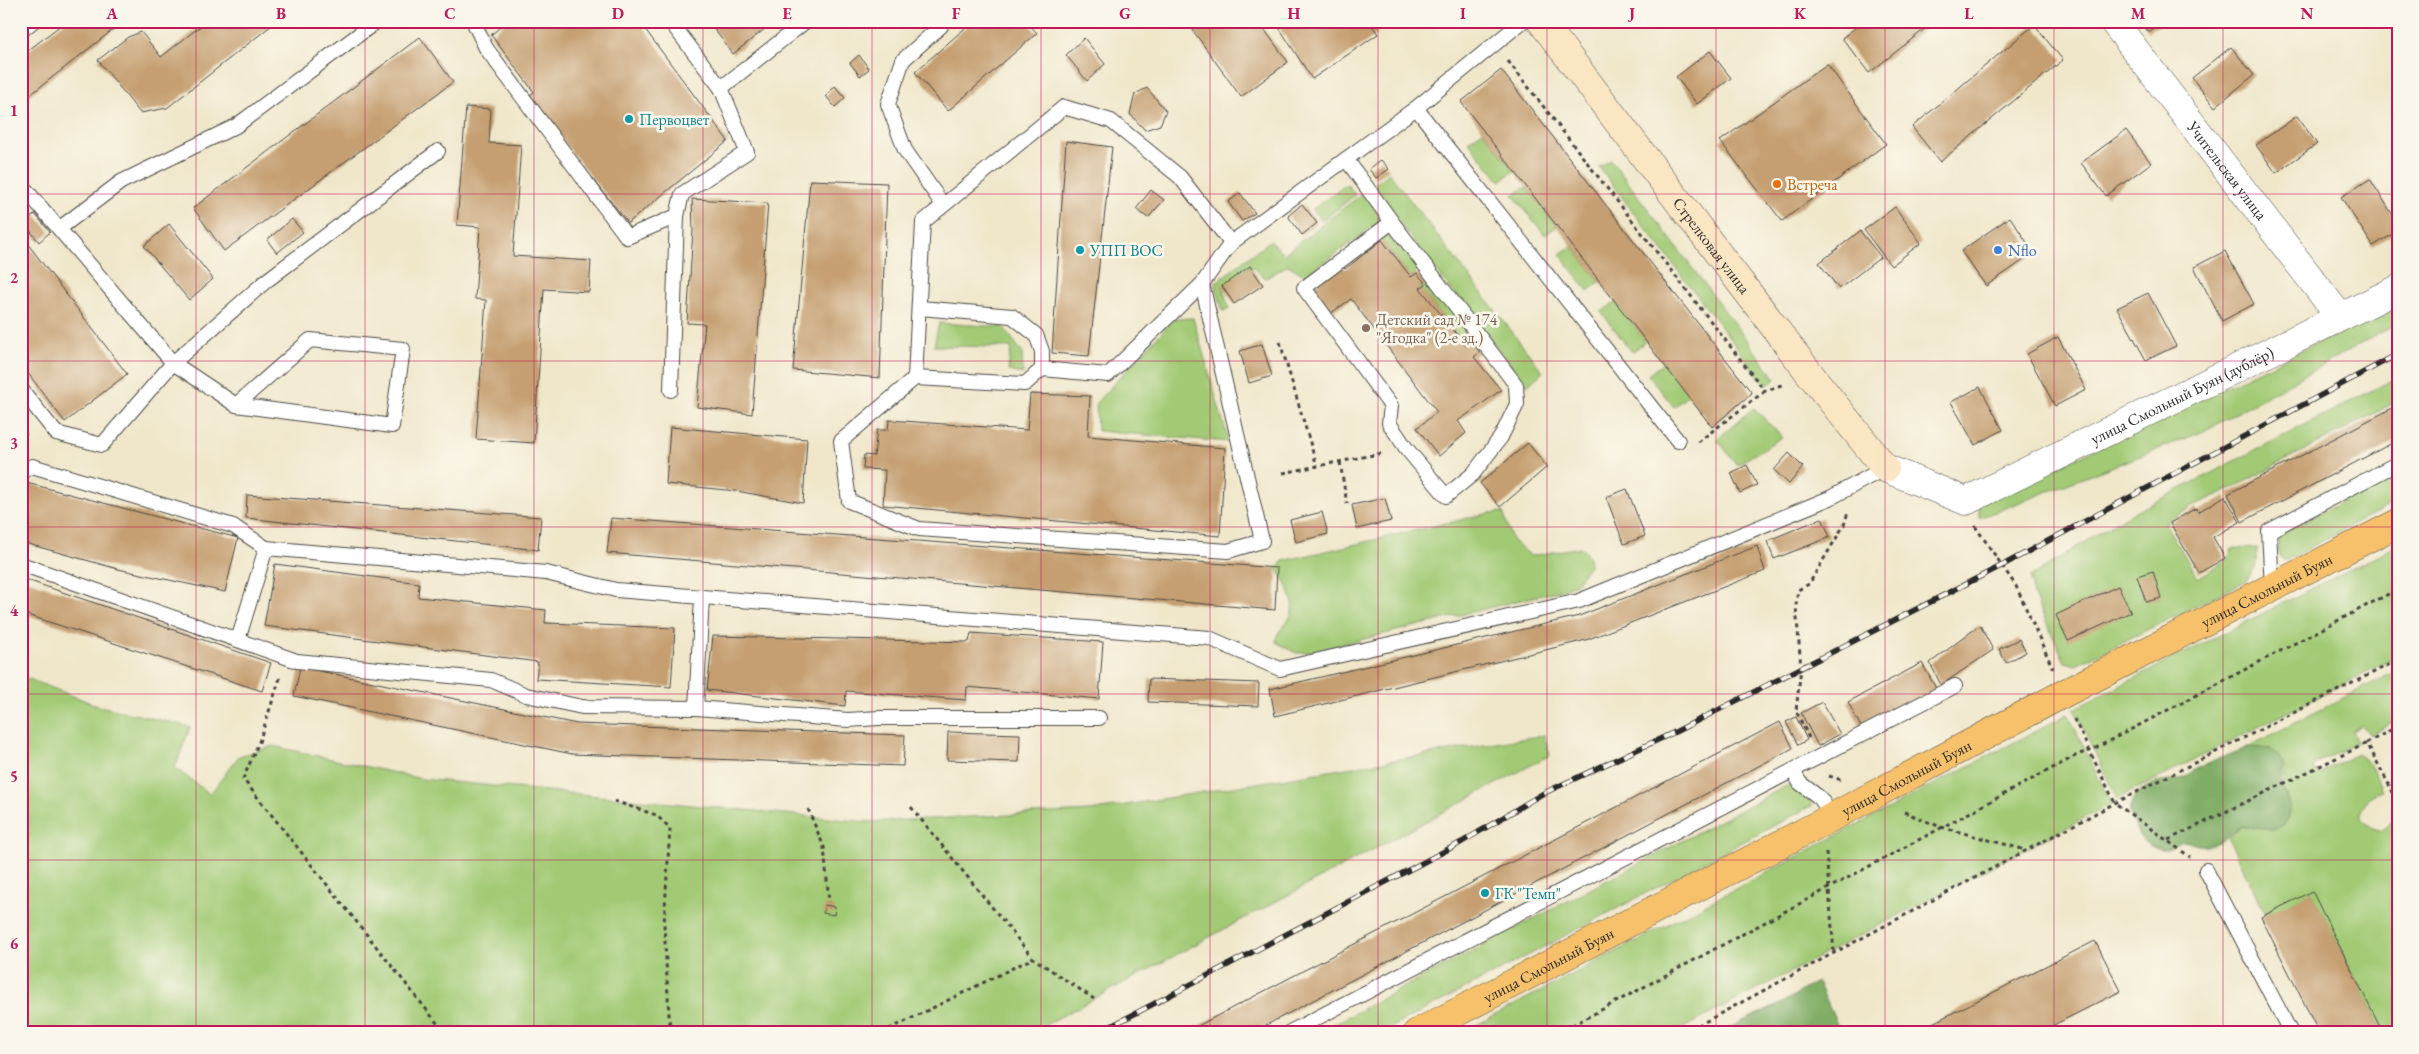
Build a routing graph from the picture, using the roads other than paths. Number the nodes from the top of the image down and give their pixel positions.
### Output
1 (33, 21) edge
2 (377, 21) edge
3 (478, 21) edge
4 (670, 21) edge
5 (806, 21) edge
6 (1524, 21) edge
7 (1541, 21) edge
8 (2114, 21) edge
9 (941, 26) dead end
10 (21, 30) edge
11 (721, 88) junction
12 (1416, 108) junction
13 (438, 151) dead end
14 (1346, 159) junction
15 (21, 184) edge
16 (942, 205) junction
17 (677, 216) junction
18 (1392, 222) junction
19 (60, 228) junction
20 (1230, 243) junction
21 (1202, 284) junction
22 (2398, 288) edge
23 (920, 308) junction
24 (2340, 318) junction
25 (173, 363) junction
26 (1042, 369) junction
27 (915, 378) junction
28 (21, 389) edge
29 (671, 390) dead end
30 (236, 405) junction
31 (1678, 441) road end
32 (2398, 463) edge
33 (1885, 468) junction
34 (21, 472) edge
35 (2398, 523) edge
36 (266, 548) junction
37 (21, 564) edge
38 (2272, 588) junction
39 (702, 598) junction
40 (238, 640) junction
41 (1955, 686) dead end
42 (696, 708) junction
43 (1099, 718) dead end
44 (1795, 770) junction
45 (1833, 817) junction
46 (2206, 870) road end
47 (1288, 1033) edge
48 (1416, 1033) edge
49 (2291, 1033) edge

1 - 10 lane
2 - 19 lane
3 - 17 lane
4 - 11 lane
5 - 11 lane
6 - 12 lane
7 - 33 street, Стрелковая улица
8 - 24 street, Учительская улица
9 - 16 lane
11 - 17 lane
12 - 14 lane
12 - 31 lane
13 - 25 lane
14 - 18 lane
14 - 20 lane
15 - 19 lane
16 - 20 lane
16 - 23 lane
17 - 29 lane
18 - 18 lane
19 - 25 lane
20 - 21 lane
21 - 26 lane
21 - 27 lane
22 - 24 street, улица Смольный Буян (дублёр)
23 - 26 lane
23 - 27 lane
24 - 33 street, улица Смольный Буян (дублёр)
25 - 28 lane
25 - 30 lane
26 - 27 lane
30 - 30 lane
32 - 38 lane
33 - 39 lane
34 - 36 lane
35 - 38 main road, улица Смольный Буян
36 - 39 lane
36 - 40 lane
37 - 40 lane
38 - 45 main road, улица Смольный Буян
39 - 42 lane
40 - 42 lane
41 - 44 lane
42 - 43 lane
44 - 45 lane
44 - 47 lane
45 - 48 main road, улица Смольный Буян
46 - 49 lane

